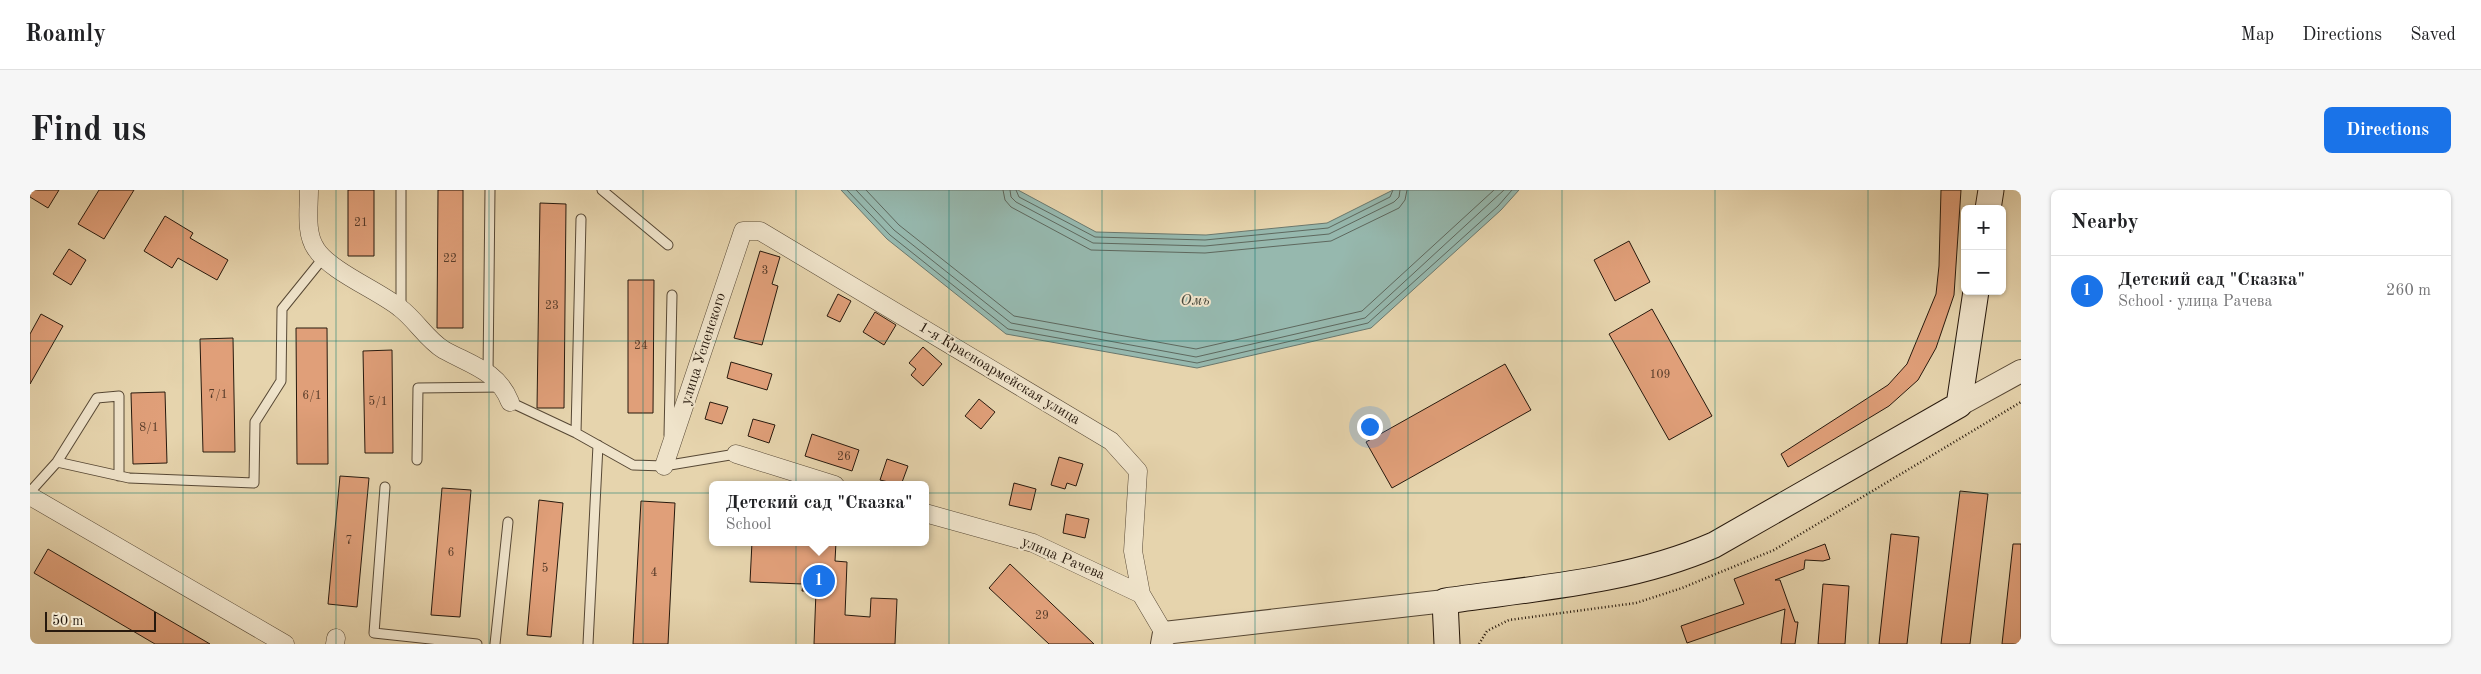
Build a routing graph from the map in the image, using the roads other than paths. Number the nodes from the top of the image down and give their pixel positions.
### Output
1 (309, 190) edge
2 (401, 190) edge
3 (490, 190) edge
4 (602, 190) edge
5 (1991, 190) edge
6 (1989, 205) edge
7 (581, 219) dead end
8 (743, 231) joint
9 (668, 245) dead end
10 (324, 257) junction
11 (672, 295) dead end
12 (1975, 295) edge
13 (400, 308) junction
14 (2021, 371) edge
15 (488, 374) junction
16 (507, 394) junction
17 (1959, 404) junction
18 (576, 433) junction
19 (598, 445) junction
20 (736, 454) joint
21 (417, 460) dead end
22 (666, 460) junction
23 (57, 462) junction
24 (119, 476) junction
25 (822, 481) edge
26 (385, 487) dead end
27 (30, 492) edge
28 (30, 496) edge
29 (929, 514) edge
30 (508, 522) dead end
31 (1141, 594) junction
32 (1445, 601) junction
33 (1163, 639) edge
34 (285, 644) edge
35 (477, 644) edge
36 (495, 644) edge
37 (588, 644) edge
38 (1447, 644) edge

1 - 10 street
2 - 13 lane
3 - 15 lane
4 - 9 lane
5 - 6 main road
7 - 18 lane
8 - 22 street, улица Успенского
8 - 31 street, 1-я Красноармейская улица
10 - 13 street
10 - 24 lane
11 - 22 lane
12 - 17 main road
13 - 15 street
14 - 17 street
15 - 16 street
16 - 18 lane
16 - 21 lane
17 - 32 main road
18 - 19 lane
19 - 22 lane
19 - 37 lane
20 - 22 lane
20 - 25 street
23 - 24 lane
23 - 24 lane
23 - 27 lane
26 - 35 lane
28 - 34 street
29 - 31 street, улица Рачева
30 - 36 lane
31 - 33 street
32 - 33 street
32 - 38 main road

